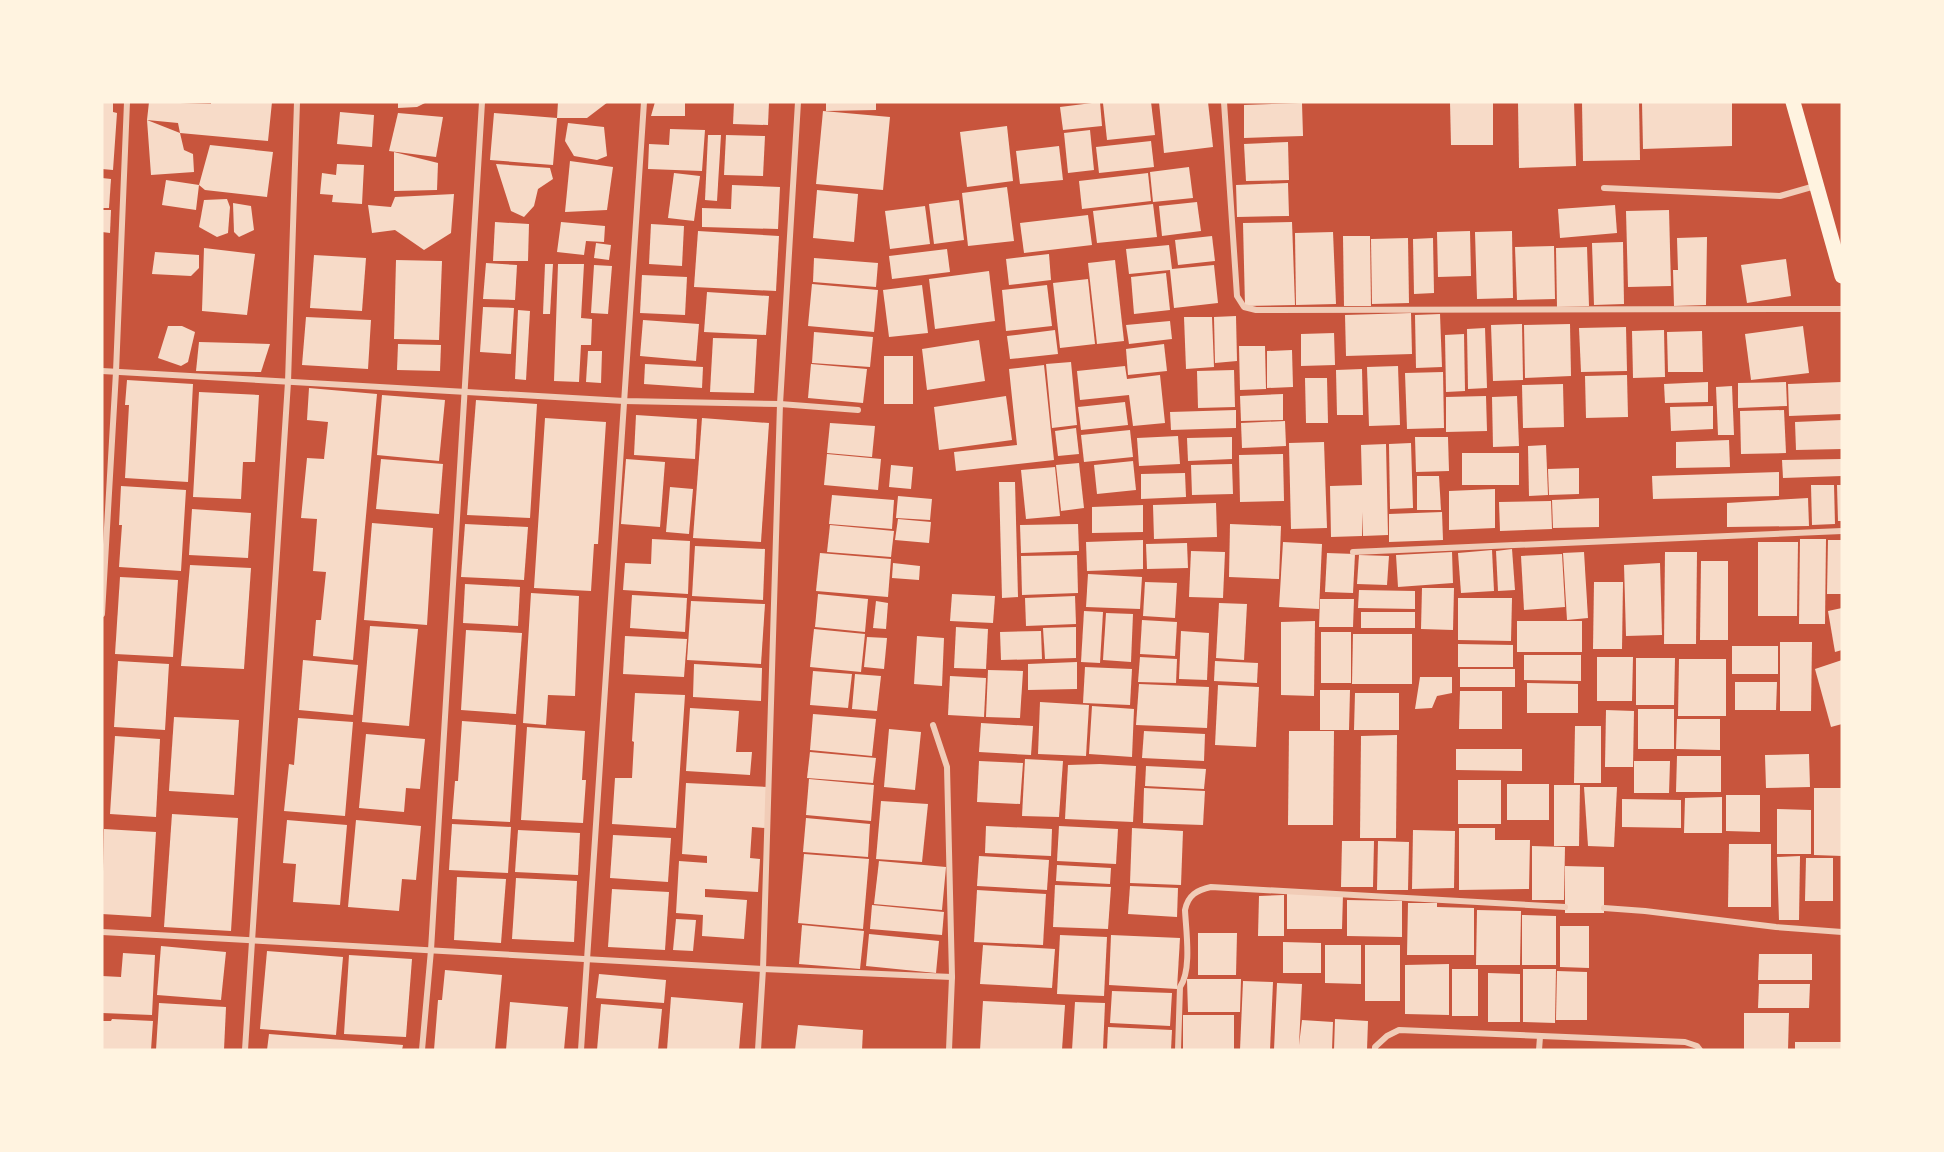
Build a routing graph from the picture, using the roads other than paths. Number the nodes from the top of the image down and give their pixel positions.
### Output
1 (127, 102) edge
2 (297, 102) edge
3 (482, 102) edge
4 (644, 102) edge
5 (798, 102) edge
6 (1224, 102) edge
7 (1793, 102) edge
8 (1816, 186) junction
9 (1604, 188) dead end
10 (1842, 276) edge
11 (1842, 309) edge
12 (102, 371) edge
13 (116, 372) junction
14 (288, 382) junction
15 (465, 392) junction
16 (624, 401) junction
17 (780, 404) junction
18 (858, 410) dead end
19 (1842, 531) edge
20 (1353, 552) dead end
21 (102, 614) edge
22 (933, 725) dead end
23 (1565, 907) dead end
24 (1604, 908) dead end
25 (102, 932) edge
26 (1842, 932) edge
27 (254, 940) junction
28 (431, 950) junction
29 (587, 959) junction
30 (763, 969) junction
31 (952, 976) junction
32 (1540, 1036) junction
33 (245, 1050) edge
34 (422, 1050) edge
35 (580, 1050) edge
36 (758, 1050) edge
37 (949, 1050) edge
38 (1178, 1050) edge
39 (1375, 1050) edge
40 (1539, 1050) edge
41 (1700, 1050) edge

1 - 13 street
2 - 14 street
3 - 15 street
4 - 16 street
5 - 17 street
6 - 11 street
7 - 8 main road
8 - 9 street
8 - 10 main road
12 - 13 street
13 - 14 street
13 - 21 street
14 - 15 street
14 - 27 street
15 - 16 street
15 - 28 street
16 - 17 street
16 - 29 street
17 - 18 street
17 - 30 street
19 - 20 street
22 - 31 street
23 - 38 street
24 - 26 street
25 - 27 street
27 - 28 street
27 - 33 street
28 - 29 street
28 - 34 street
29 - 30 street
29 - 35 street
30 - 31 street
30 - 36 street
31 - 37 street
32 - 39 street
32 - 40 street
32 - 41 street

